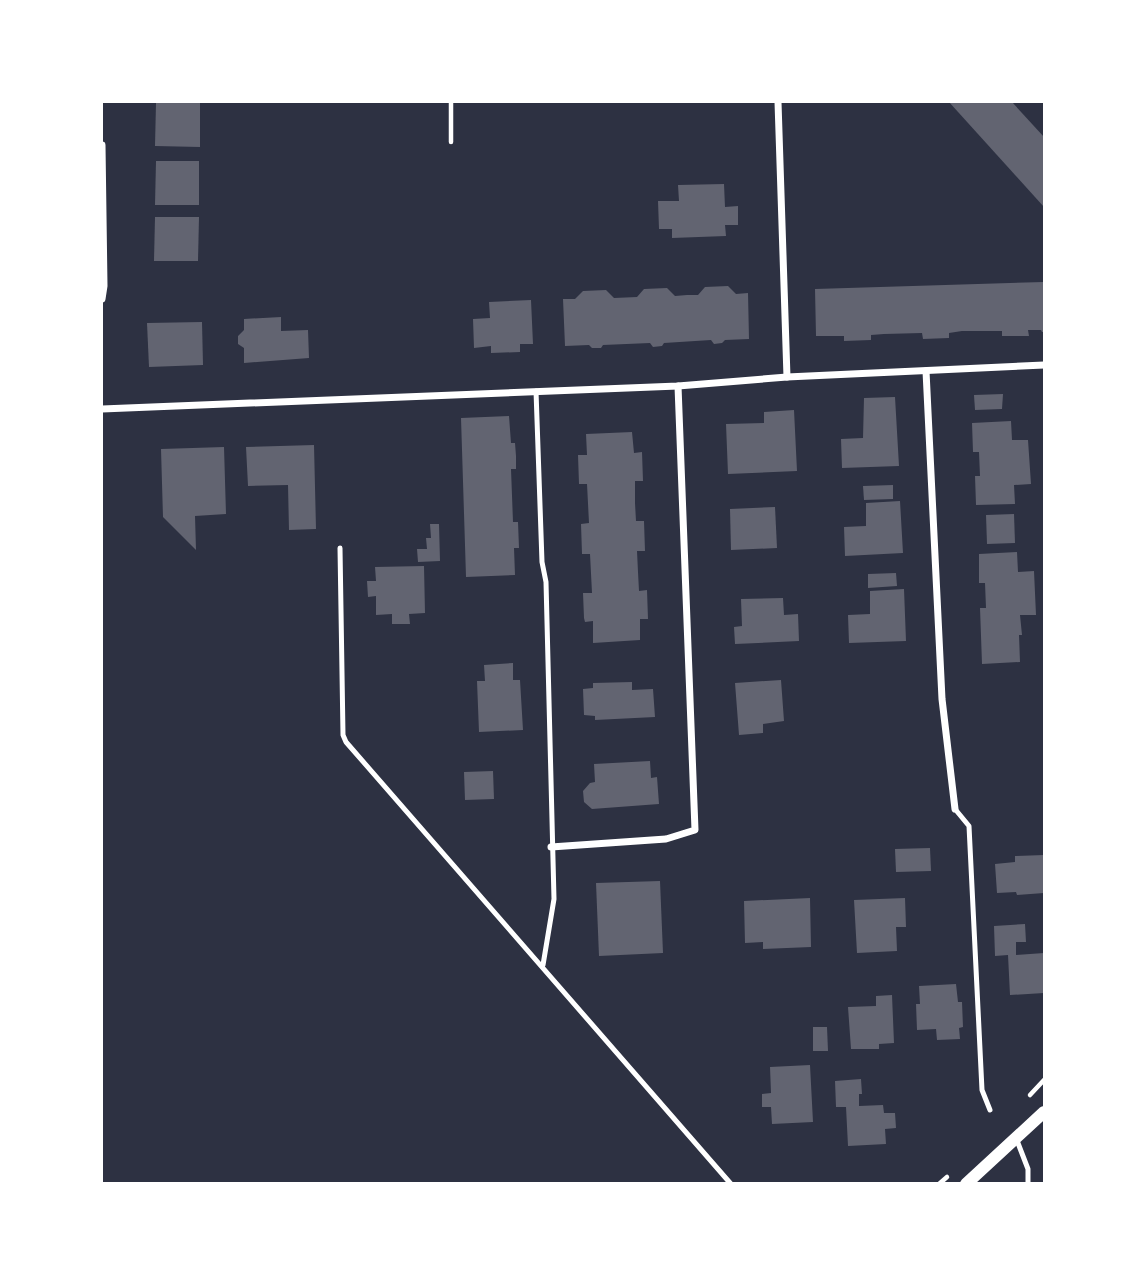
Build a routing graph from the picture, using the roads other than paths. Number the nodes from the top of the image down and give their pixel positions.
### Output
1 (778, 102) edge
2 (102, 145) edge
3 (102, 299) edge
4 (1045, 365) edge
5 (926, 371) junction
6 (787, 377) junction
7 (678, 386) junction
8 (536, 391) junction
9 (102, 409) edge
10 (340, 548) dead end
11 (955, 809) joint
12 (551, 847) junction
13 (543, 965) junction
14 (990, 1110) dead end
15 (1045, 1112) edge
16 (1016, 1138) junction
17 (731, 1184) edge
18 (966, 1184) edge
19 (1028, 1184) edge

1 - 6 street
2 - 3 street
4 - 5 street
5 - 6 street
5 - 11 street
6 - 7 street
7 - 8 street
7 - 12 street
8 - 9 street
8 - 12 lane
10 - 13 lane
11 - 14 lane
12 - 13 lane
13 - 17 lane
15 - 16 street
16 - 18 street
16 - 19 lane

